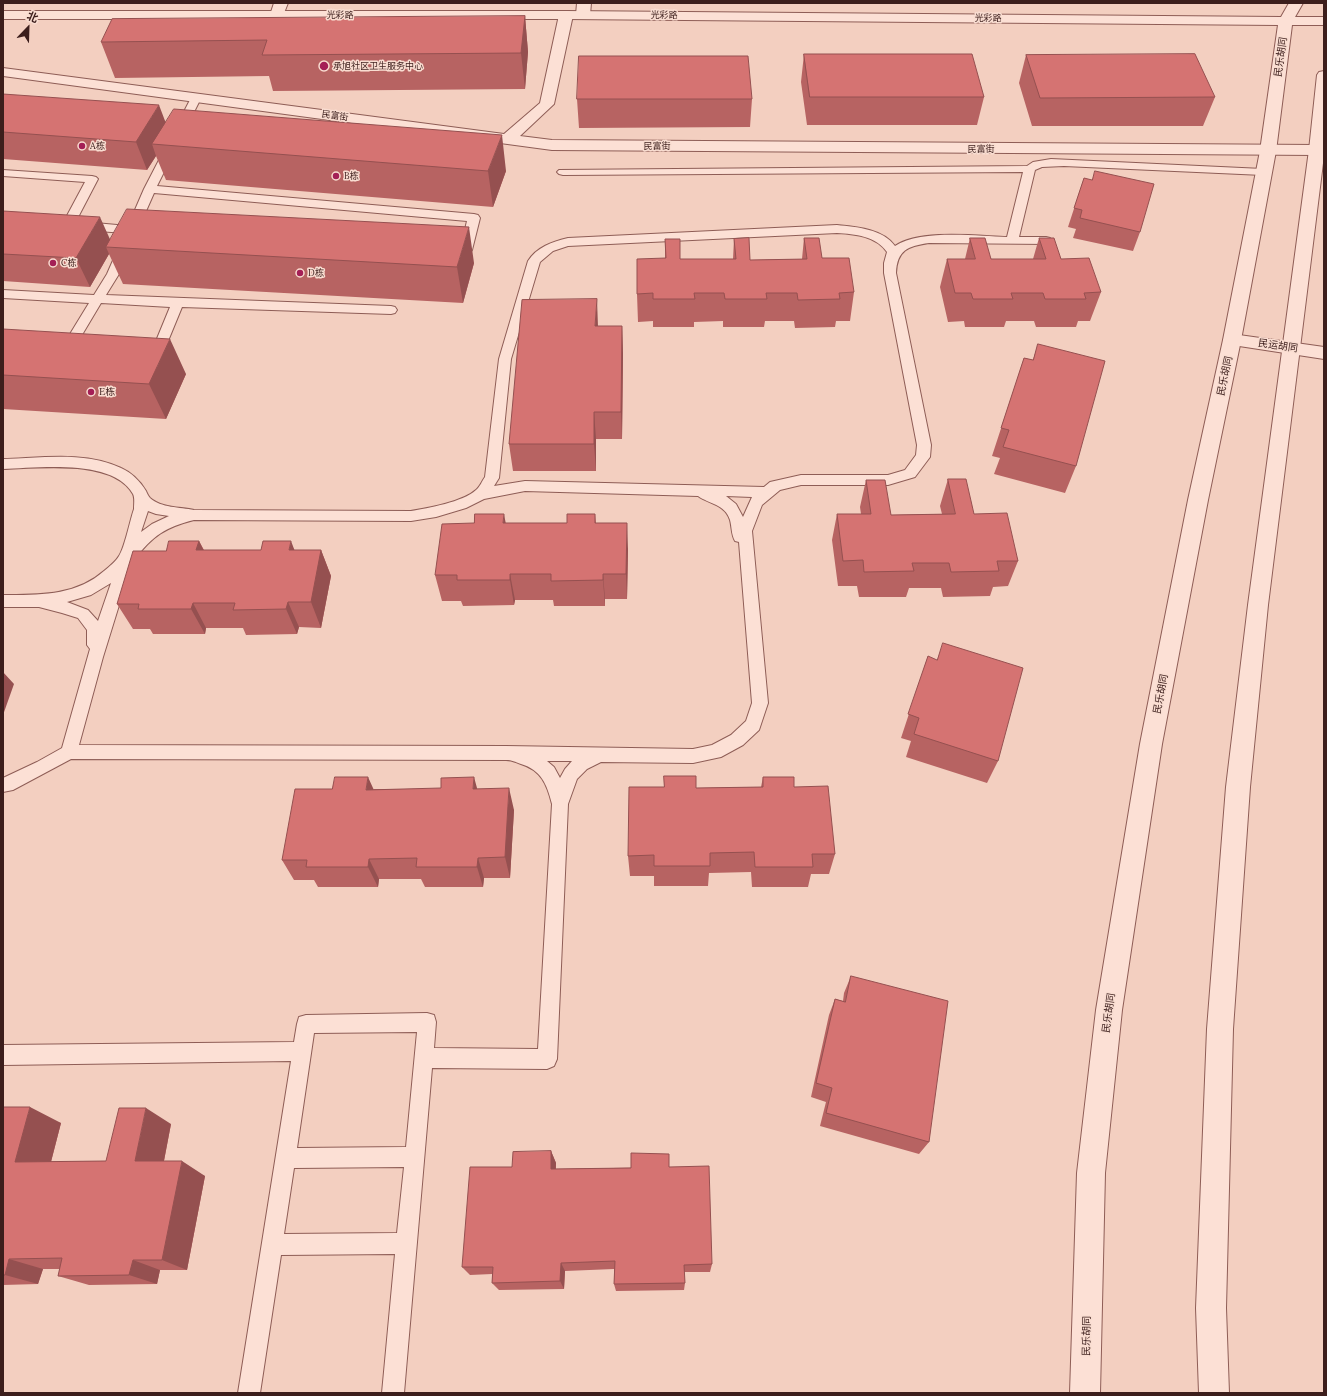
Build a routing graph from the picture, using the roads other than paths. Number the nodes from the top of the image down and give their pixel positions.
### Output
1 (279, 9) edge
2 (584, 9) edge
3 (1291, 12) edge
4 (3, 15) edge
5 (566, 15) junction
6 (1324, 22) edge
7 (3, 72) edge
8 (1324, 75) edge
9 (196, 98) junction
10 (508, 139) junction
11 (1317, 150) junction
12 (1268, 151) junction
13 (1030, 169) junction
14 (563, 172) dead end
15 (1263, 172) junction
16 (3, 173) edge
17 (150, 189) junction
18 (53, 224) edge
19 (68, 225) junction
20 (132, 230) junction
21 (148, 230) edge
22 (867, 233) junction
23 (929, 240) junction
24 (1012, 240) junction
25 (1046, 241) edge
26 (450, 249) edge
27 (890, 265) junction
28 (3, 294) edge
29 (97, 299) junction
30 (178, 303) junction
31 (391, 310) dead end
32 (1232, 340) junction
33 (1292, 348) junction
34 (1324, 352) edge
35 (77, 359) edge
36 (146, 362) edge
37 (3, 464) edge
38 (687, 489) junction
39 (765, 492) junction
40 (140, 494) junction
41 (481, 494) junction
42 (194, 515) junction
43 (124, 561) junction
44 (751, 596) junction
45 (3, 601) edge
46 (39, 601) junction
47 (95, 656) junction
48 (69, 752) junction
49 (506, 752) junction
50 (602, 754) junction
51 (3, 785) edge
52 (560, 804) junction
53 (301, 1051) junction
54 (3, 1055) edge
55 (423, 1058) junction
56 (414, 1157) junction
57 (285, 1158) junction
58 (406, 1243) junction
59 (272, 1245) junction
60 (249, 1393) edge
61 (393, 1393) edge
62 (1085, 1393) edge
63 (1214, 1393) edge

1 - 4 street, 光彩路
1 - 5 street, 光彩路
2 - 3 street, 光彩路
2 - 5 street, 光彩路
3 - 6 street, 光彩路
3 - 12 street, 民乐胡同
5 - 10 street
7 - 9 street, 民富街
8 - 11 street
9 - 10 street, 民富街
9 - 17 lane
10 - 12 street, 民富街
11 - 12 street, 民富街
11 - 33 street
12 - 15 street, 民乐胡同
13 - 14 lane
13 - 15 lane
13 - 24 lane
15 - 32 street, 民乐胡同
16 - 19 lane
17 - 20 lane
17 - 26 lane
18 - 19 lane
19 - 20 lane
20 - 21 lane
20 - 29 lane
22 - 23 lane
22 - 27 lane
22 - 41 lane
23 - 24 lane
23 - 27 lane
24 - 25 lane
27 - 39 lane
28 - 29 lane
29 - 30 lane
29 - 35 lane
30 - 31 lane
30 - 36 lane
32 - 33 street, 民运胡同
32 - 62 street, 民乐胡同
33 - 34 street, 民运胡同
33 - 63 street
37 - 40 lane
38 - 39 lane
38 - 41 lane
38 - 44 lane
39 - 44 lane
40 - 42 lane
40 - 43 lane
41 - 42 lane
42 - 43 lane
43 - 46 lane
43 - 47 lane
44 - 50 lane
45 - 46 lane
46 - 47 lane
47 - 48 lane
48 - 49 lane
48 - 51 lane
49 - 50 lane
49 - 52 lane
50 - 52 lane
52 - 55 lane
53 - 54 lane
53 - 55 lane
53 - 57 lane
55 - 56 lane
56 - 57 lane
56 - 58 lane
57 - 59 lane
58 - 59 lane
58 - 61 lane
59 - 60 lane

